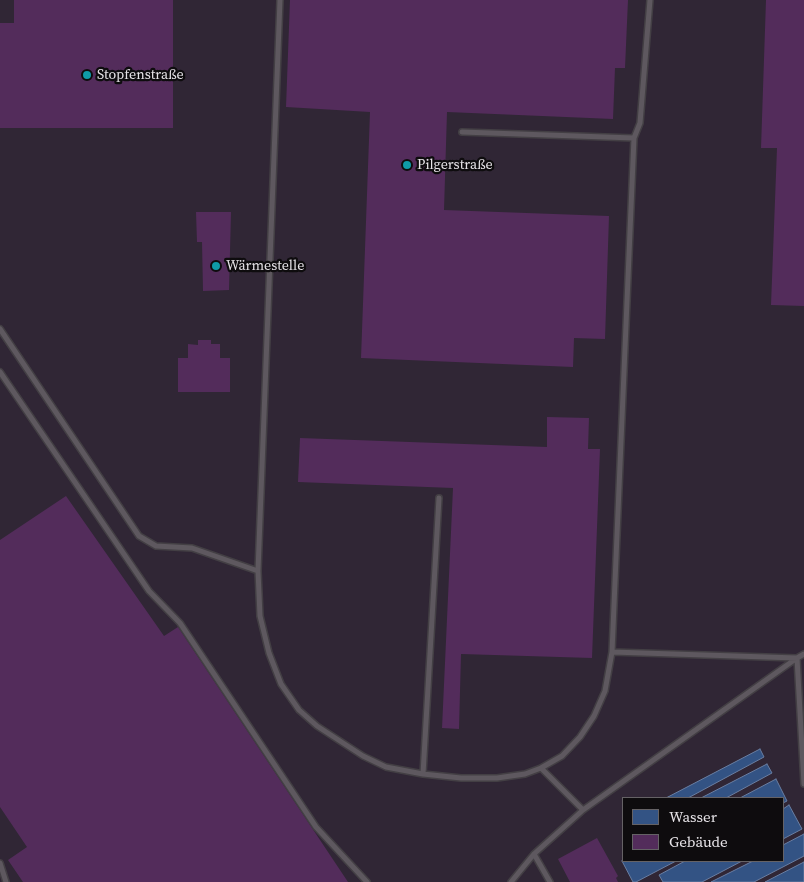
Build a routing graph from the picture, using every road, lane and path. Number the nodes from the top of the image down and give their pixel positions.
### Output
1 (280, 0) edge
2 (650, 0) edge
3 (462, 132) dead end
4 (634, 138) junction
5 (0, 329) edge
6 (0, 372) edge
7 (439, 498) dead end
8 (258, 571) junction
9 (612, 652) junction
10 (804, 654) edge
11 (797, 658) junction
12 (541, 768) junction
13 (423, 774) junction
14 (804, 784) edge
15 (583, 810) junction
16 (534, 854) junction
17 (0, 863) edge
18 (6, 882) edge
19 (367, 882) edge
20 (511, 882) edge
21 (550, 882) edge

1 - 8 lane
2 - 4 lane
3 - 4 lane
4 - 9 lane
5 - 8 lane
6 - 19 lane
7 - 13 lane
8 - 13 lane
9 - 11 lane
9 - 12 lane
10 - 11 lane
11 - 14 lane
11 - 15 lane
12 - 13 lane
12 - 15 lane
15 - 16 lane
16 - 20 lane
16 - 21 lane
17 - 18 lane

